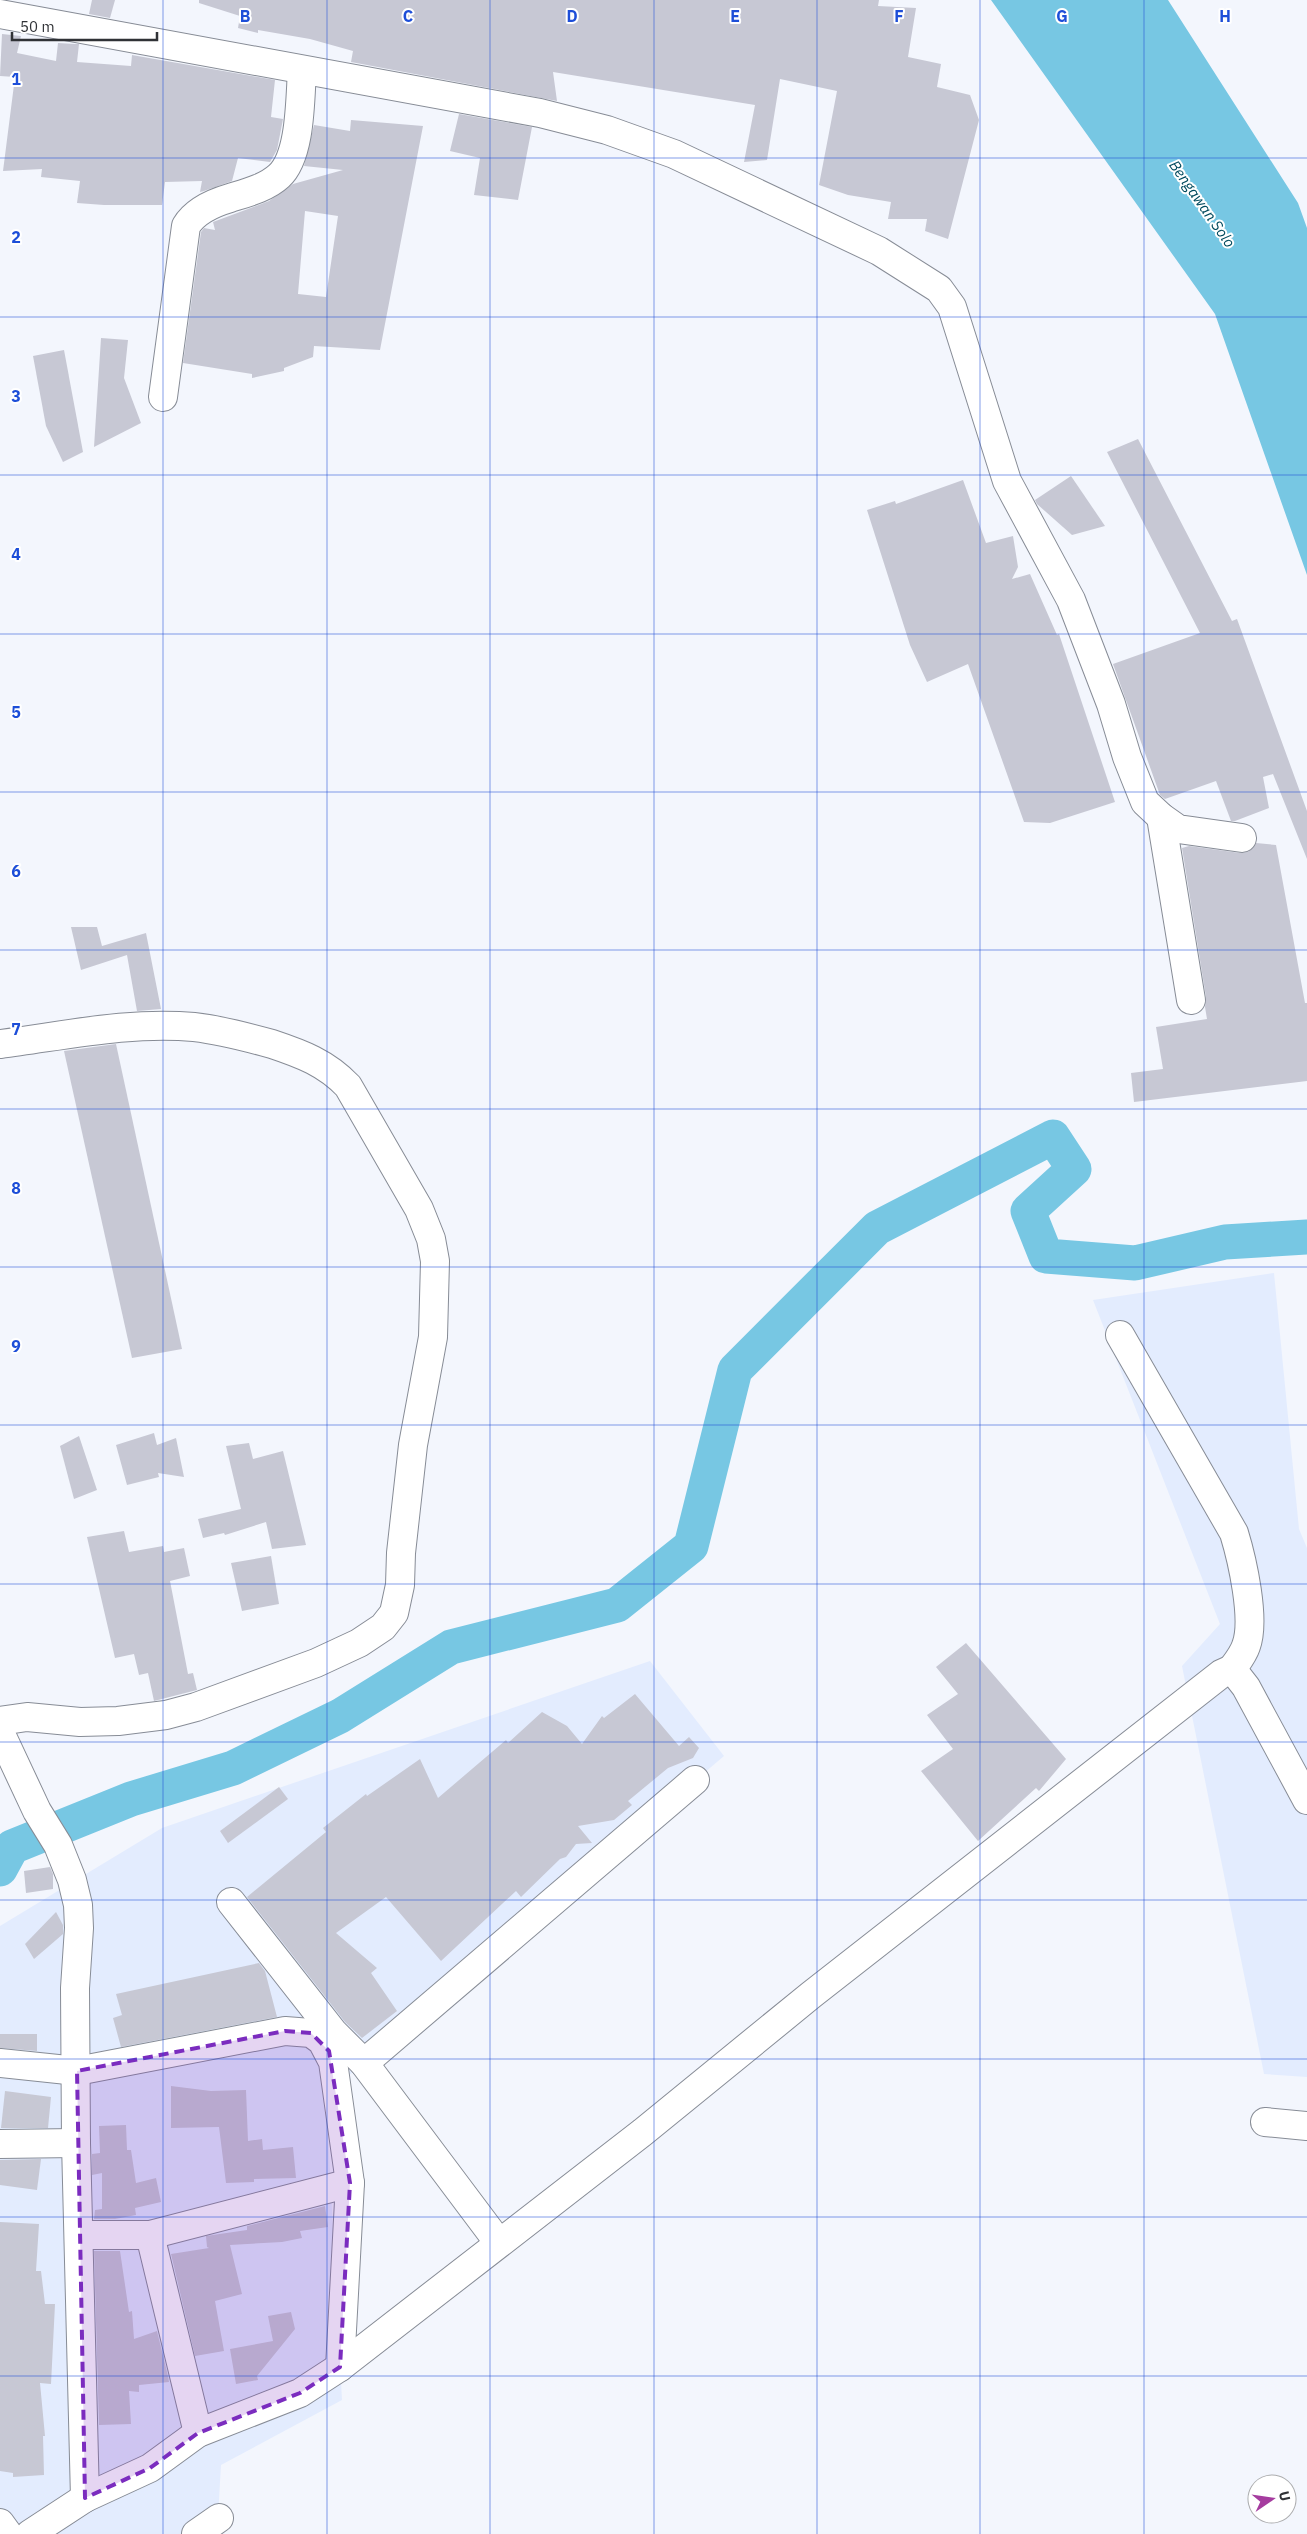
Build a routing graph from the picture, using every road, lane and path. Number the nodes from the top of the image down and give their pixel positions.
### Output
1 (0, 14) edge
2 (302, 70) junction
3 (163, 398) dead end
4 (1161, 817) junction
5 (1242, 838) dead end
6 (1191, 1000) dead end
7 (0, 1044) edge
8 (1120, 1334) dead end
9 (1232, 1669) junction
10 (0, 1721) edge
11 (0, 1732) edge
12 (695, 1780) dead end
13 (1307, 1800) edge
14 (231, 1902) dead end
15 (364, 2062) junction
16 (0, 2063) edge
17 (77, 2071) junction
18 (1265, 2122) dead end
19 (1307, 2126) edge
20 (76, 2143) junction
21 (0, 2144) edge
22 (350, 2183) junction
23 (80, 2235) junction
24 (150, 2235) junction
25 (499, 2243) junction
26 (340, 2367) junction
27 (198, 2433) junction
28 (85, 2498) junction
29 (219, 2518) dead end
30 (0, 2523) edge
31 (8, 2534) edge
32 (30, 2534) edge
33 (196, 2534) edge

1 - 2 street
2 - 3 street
2 - 4 street
4 - 5 street
4 - 6 street
7 - 10 street
8 - 9 street
9 - 13 street
9 - 25 street
11 - 17 street
12 - 15 street
14 - 15 street
15 - 25 street
16 - 17 street
17 - 20 street
17 - 22 street
18 - 19 street
20 - 21 street
20 - 23 street
22 - 24 street
22 - 26 street
23 - 24 street
23 - 28 street
24 - 27 street
25 - 26 street
26 - 27 street
27 - 28 street
28 - 32 street
29 - 33 street
30 - 31 street

